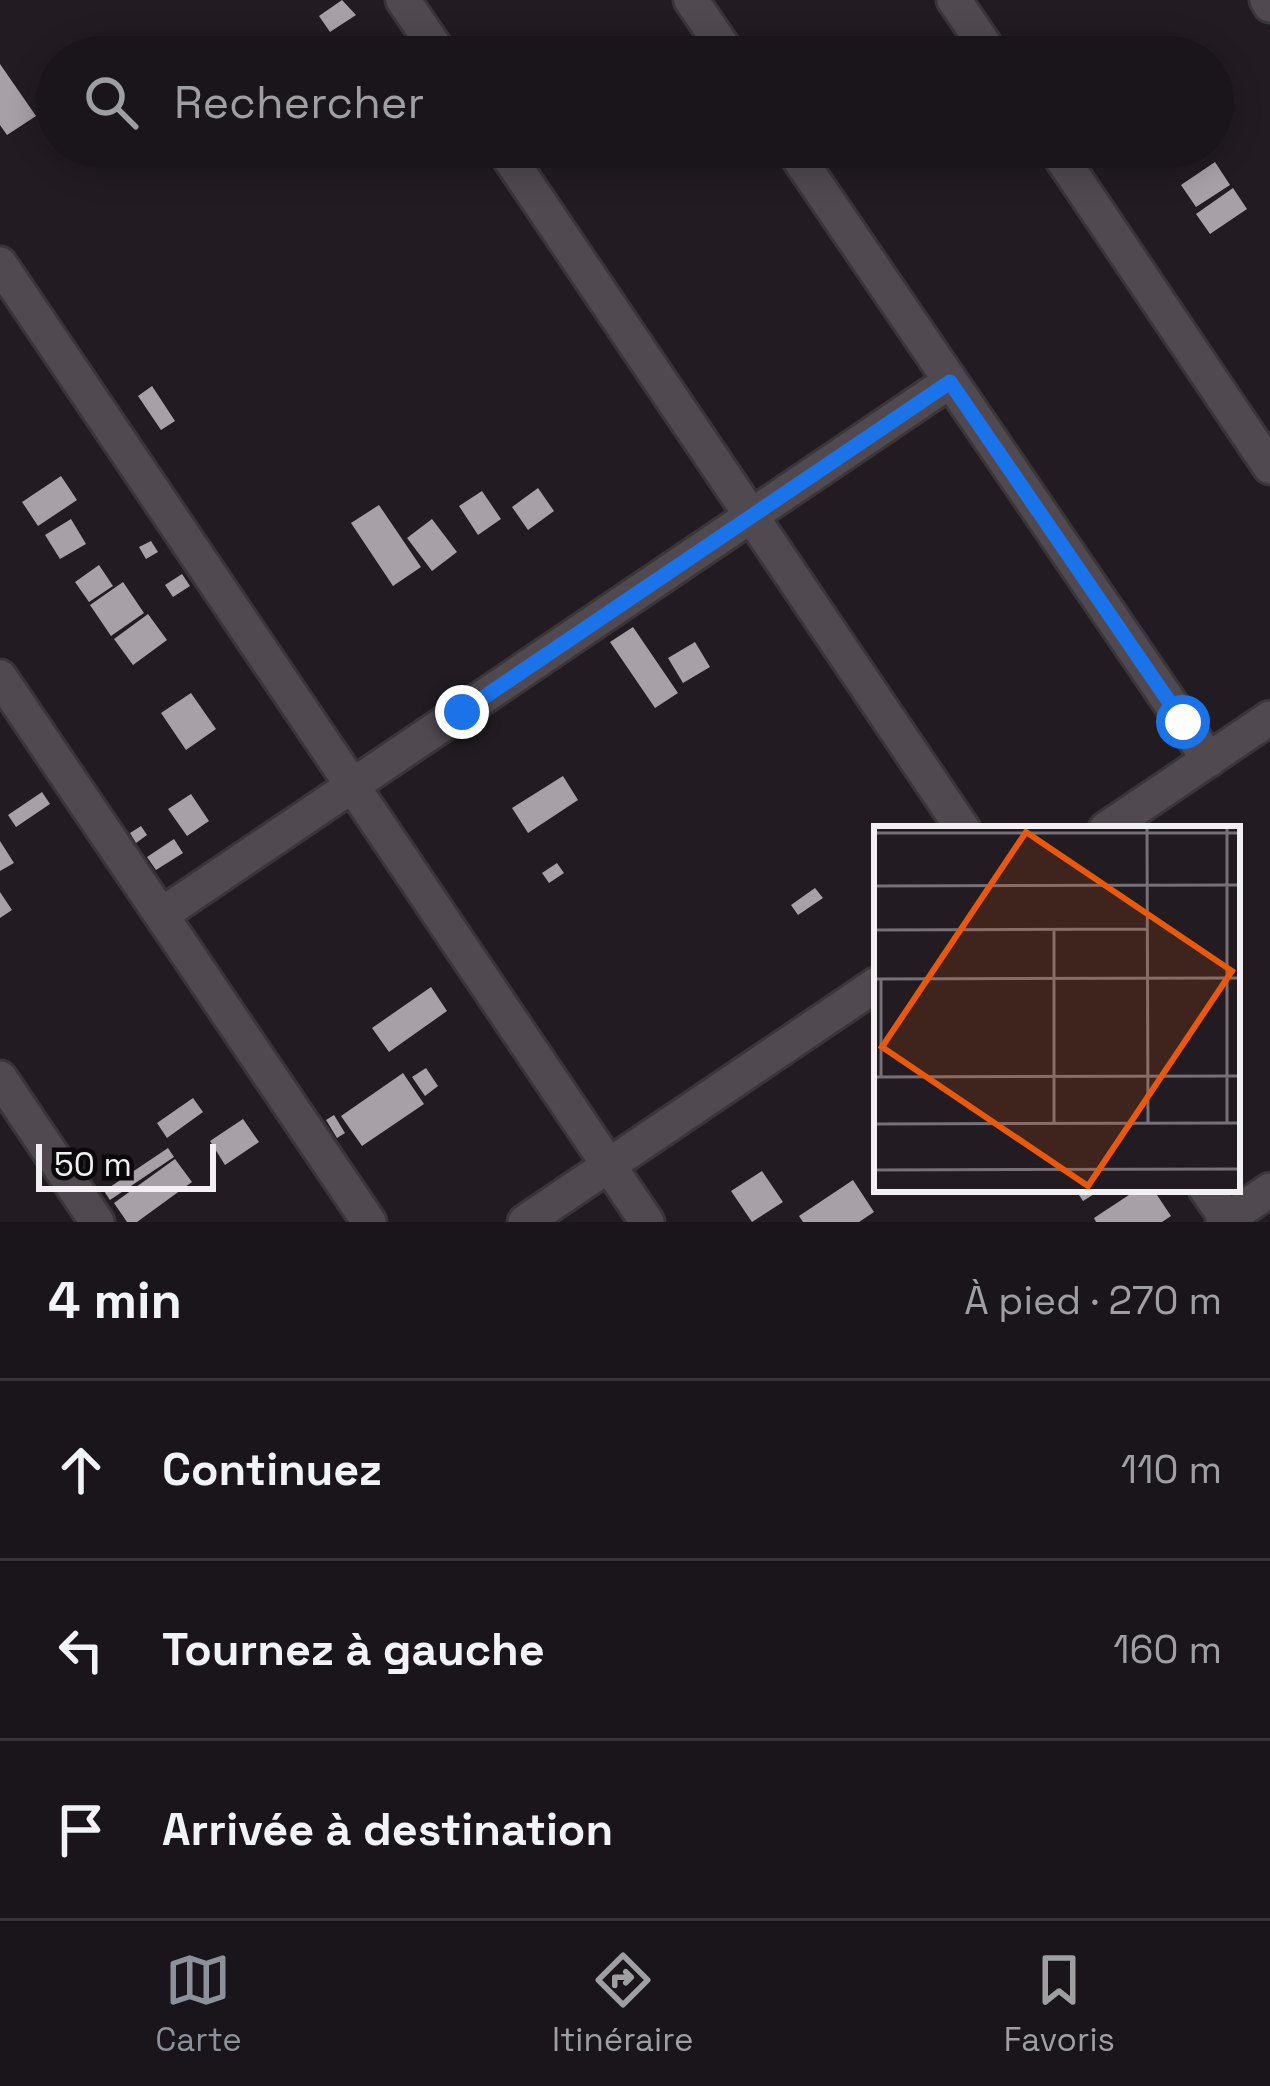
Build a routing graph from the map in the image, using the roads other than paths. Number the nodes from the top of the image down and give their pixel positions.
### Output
1 (403, 0) edge
2 (691, 0) edge
3 (954, 0) edge
4 (428, 36) edge
5 (716, 36) edge
6 (979, 36) edge
7 (516, 168) edge
8 (804, 168) edge
9 (1068, 168) edge
10 (0, 264) edge
11 (950, 382) junction
12 (1270, 467) edge
13 (752, 516) junction
14 (0, 676) edge
15 (1270, 718) edge
16 (1209, 760) junction
17 (353, 786) junction
18 (961, 826) edge
19 (1110, 826) edge
20 (161, 915) junction
21 (874, 986) edge
22 (0, 1078) edge
23 (609, 1165) junction
24 (1270, 1190) edge
25 (1208, 1192) edge
26 (1226, 1221) edge
27 (97, 1222) edge
28 (368, 1222) edge
29 (525, 1222) edge
30 (647, 1222) edge

1 - 4 street
2 - 5 street
3 - 6 street
7 - 13 street
8 - 11 street
9 - 12 street
10 - 17 street
11 - 13 street
11 - 16 street
13 - 17 street
13 - 18 street
14 - 20 street
15 - 16 street
16 - 19 street
17 - 20 street
17 - 23 street
20 - 28 street
21 - 23 street
22 - 27 street
23 - 29 street
23 - 30 street
24 - 26 street
25 - 26 street

